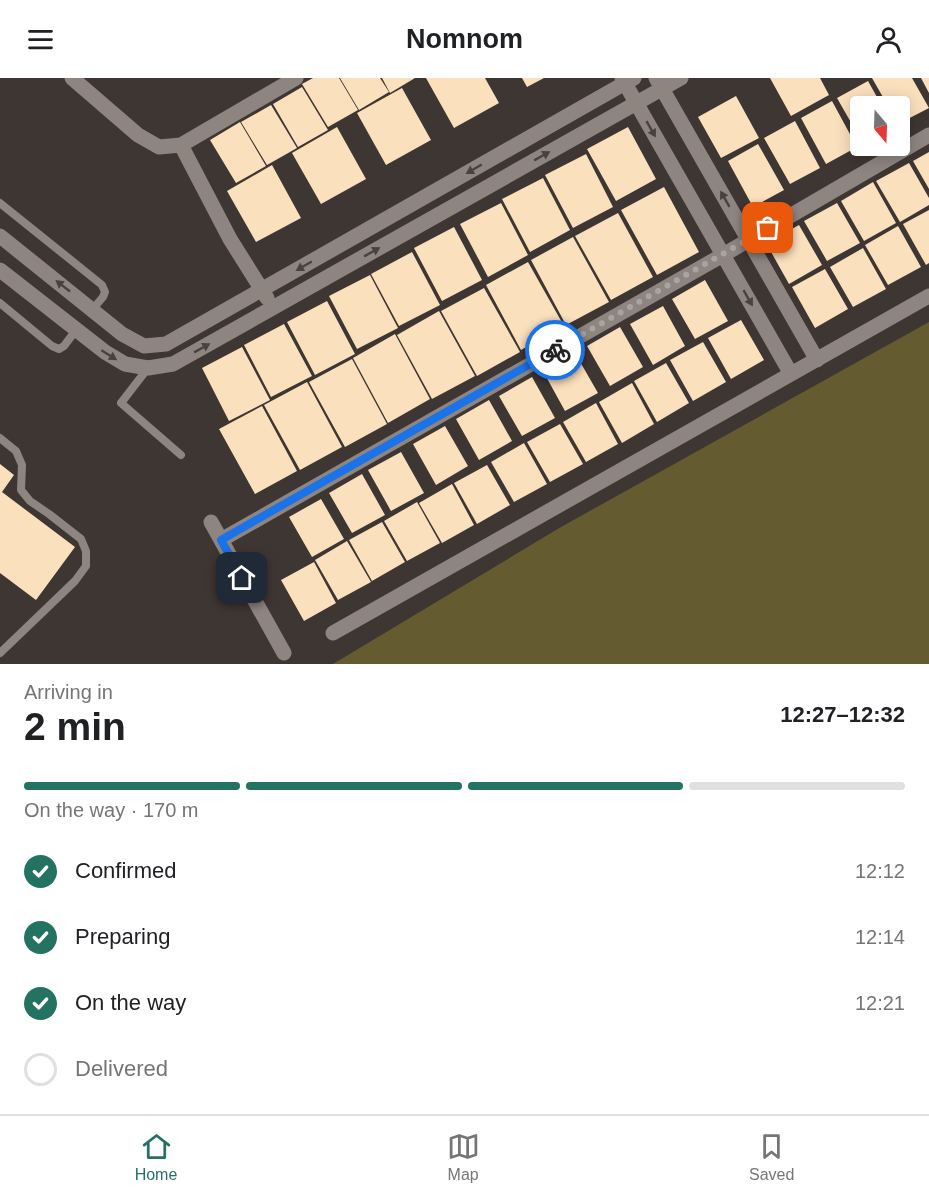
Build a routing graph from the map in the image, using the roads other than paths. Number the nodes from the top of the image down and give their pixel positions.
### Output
1 (72, 78) edge
2 (296, 78) edge
3 (681, 78) edge
4 (627, 80) edge
5 (659, 83) edge
6 (637, 103) junction
7 (929, 135) edge
8 (181, 145) junction
9 (0, 204) edge
10 (0, 236) edge
11 (748, 240) junction
12 (723, 255) junction
13 (0, 270) edge
14 (262, 290) junction
15 (929, 296) edge
16 (0, 303) edge
17 (272, 308) junction
18 (92, 310) junction
19 (76, 330) junction
20 (151, 346) junction
21 (817, 360) junction
22 (148, 368) junction
23 (791, 374) junction
24 (0, 438) edge
25 (181, 455) dead end
26 (211, 522) dead end
27 (221, 540) junction
28 (333, 633) dead end
29 (0, 653) edge
30 (284, 653) dead end

1 - 8 street
2 - 8 street
3 - 5 street
4 - 6 street
4 -> 14 street
5 - 6 street
11 -> 5 street
6 -> 12 street
17 -> 6 street
7 - 11 street
8 - 14 street
9 - 18 lane
18 -> 10 street
11 - 12 street
11 - 21 street
12 -> 23 street
12 - 27 street
13 - 19 street
14 - 17 street
14 - 20 street
15 - 21 street
16 - 19 lane
22 -> 17 street
18 - 19 street
18 - 20 street
19 -> 22 street
20 - 22 street
21 - 23 street
22 - 25 lane
23 - 28 street
24 - 29 lane
26 - 27 street
27 - 30 street

